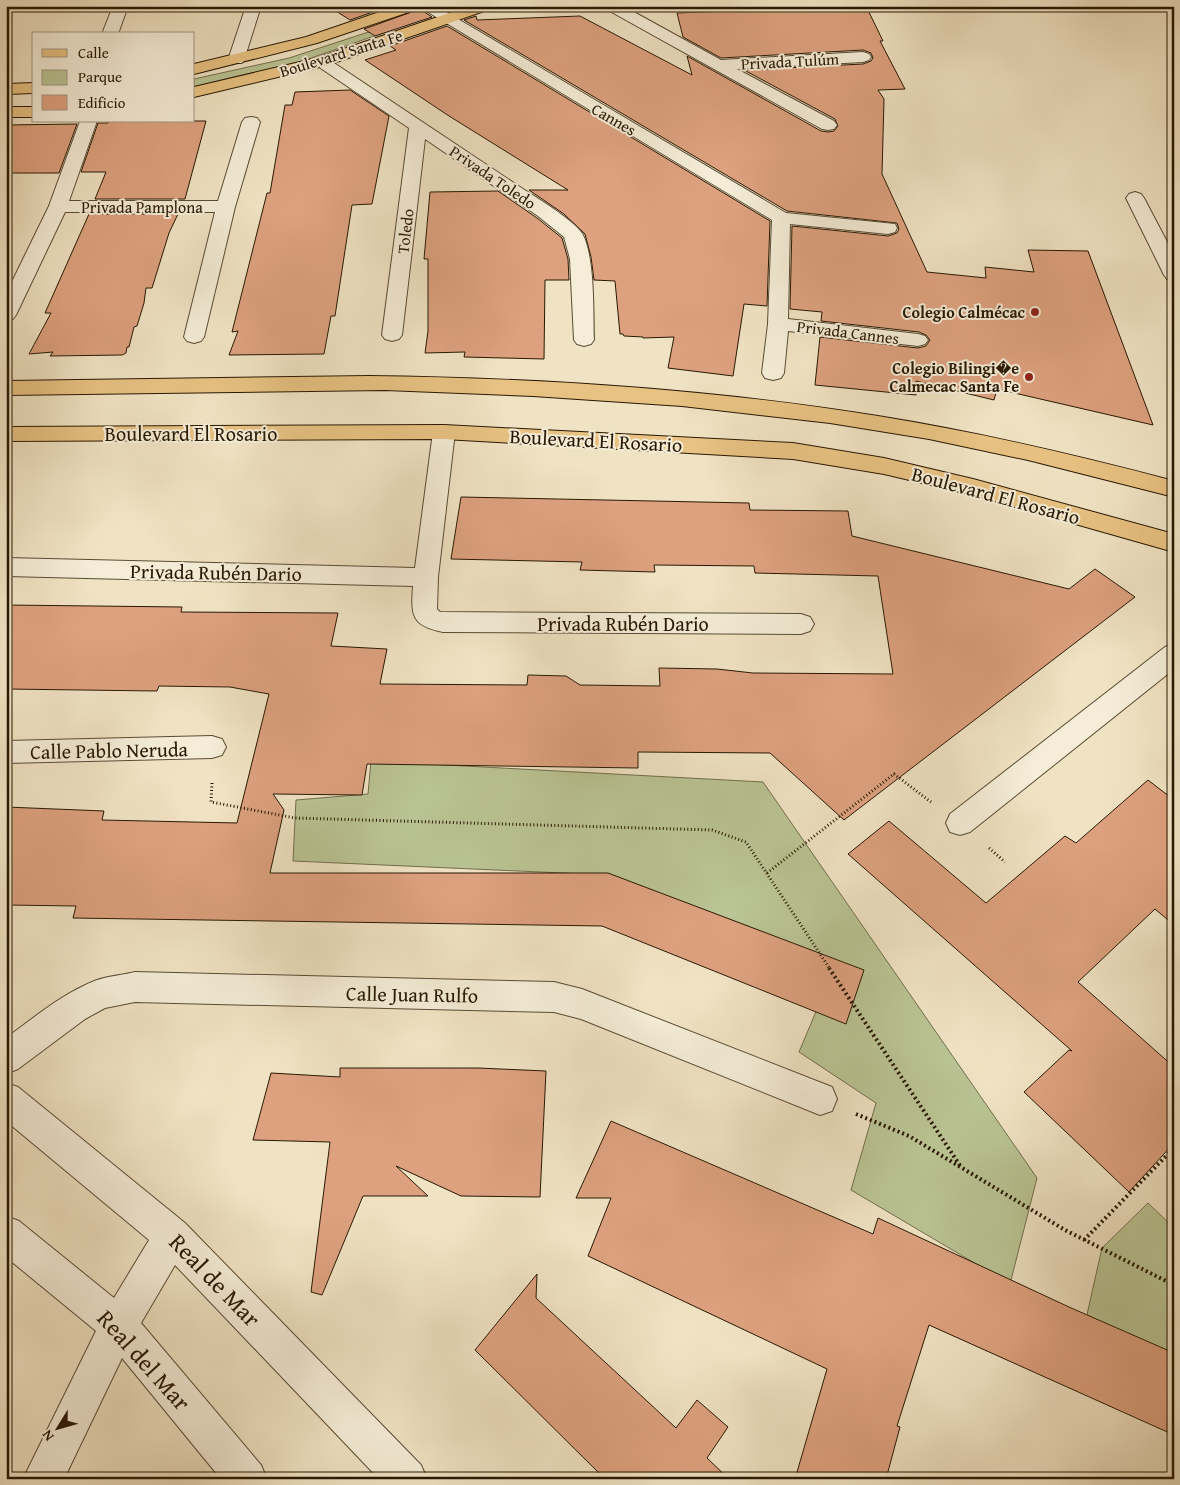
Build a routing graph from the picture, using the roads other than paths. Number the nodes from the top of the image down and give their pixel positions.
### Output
1 (121, 6) edge
2 (254, 6) edge
3 (413, 6) edge
4 (426, 6) edge
5 (486, 6) edge
6 (611, 6) edge
7 (446, 20) junction
8 (111, 32) edge
9 (863, 57) dead end
10 (236, 60) junction
11 (322, 62) junction
12 (718, 65) junction
13 (195, 69) edge
14 (32, 88) edge
15 (6, 89) edge
16 (195, 92) edge
17 (6, 112) edge
18 (32, 112) edge
19 (89, 122) edge
20 (251, 122) dead end
21 (828, 125) dead end
22 (418, 126) junction
23 (1135, 198) dead end
24 (58, 206) junction
25 (226, 207) junction
26 (781, 218) junction
27 (888, 228) dead end
28 (1174, 275) edge
29 (6, 315) edge
30 (778, 324) junction
31 (392, 336) dead end
32 (194, 337) dead end
33 (584, 340) dead end
34 (918, 340) dead end
35 (773, 373) dead end
36 (6, 388) edge
37 (444, 432) junction
38 (6, 434) edge
39 (1174, 489) edge
40 (1174, 543) edge
41 (6, 567) edge
42 (426, 577) junction
43 (801, 624) dead end
44 (1174, 654) edge
45 (212, 748) road end
46 (6, 752) edge
47 (960, 823) dead end
48 (6, 1058) edge
49 (6, 1099) edge
50 (820, 1099) road end
51 (6, 1234) edge
52 (172, 1236) junction
53 (120, 1325) junction
54 (43, 1479) edge
55 (247, 1479) edge
56 (407, 1479) edge

1 - 8 street
2 - 10 street
3 - 10 main road, Boulevard Santa Fe
4 - 7 street, Cannes
5 - 7 main road, Boulevard Santa Fe
6 - 12 street, Privada Tulúm
7 - 11 main road, Boulevard Santa Fe
7 - 26 street, Cannes
9 - 12 street, Privada Tulúm
10 - 13 main road, Boulevard Santa Fe
11 - 16 main road, Boulevard Santa Fe
11 - 22 street, Privada Toledo
12 - 21 street, Privada Tulúm
14 - 15 main road
17 - 18 main road
19 - 24 street, Privada Pamplona
20 - 25 street, Privada Pamplona
22 - 31 street, Toledo
22 - 33 street, Privada Toledo
23 - 28 street
24 - 25 street, Privada Pamplona
24 - 29 street, Privada Pamplona
25 - 32 street, Privada Pamplona
26 - 27 street, Cannes
26 - 30 street
30 - 34 street, Privada Cannes
30 - 35 street
36 - 39 main road
37 - 38 main road, Boulevard El Rosario
37 - 40 main road, Boulevard El Rosario
37 - 42 street, Privada Rubén Dario
41 - 42 street, Privada Rubén Dario
42 - 43 street, Privada Rubén Dario
44 - 47 street
45 - 46 street, Calle Pablo Neruda
48 - 50 street, Calle Juan Rulfo
49 - 52 street, Real de Mar
51 - 53 street, Real del Mar
52 - 53 street
52 - 56 street, Real de Mar
53 - 54 street
53 - 55 street, Real del Mar

